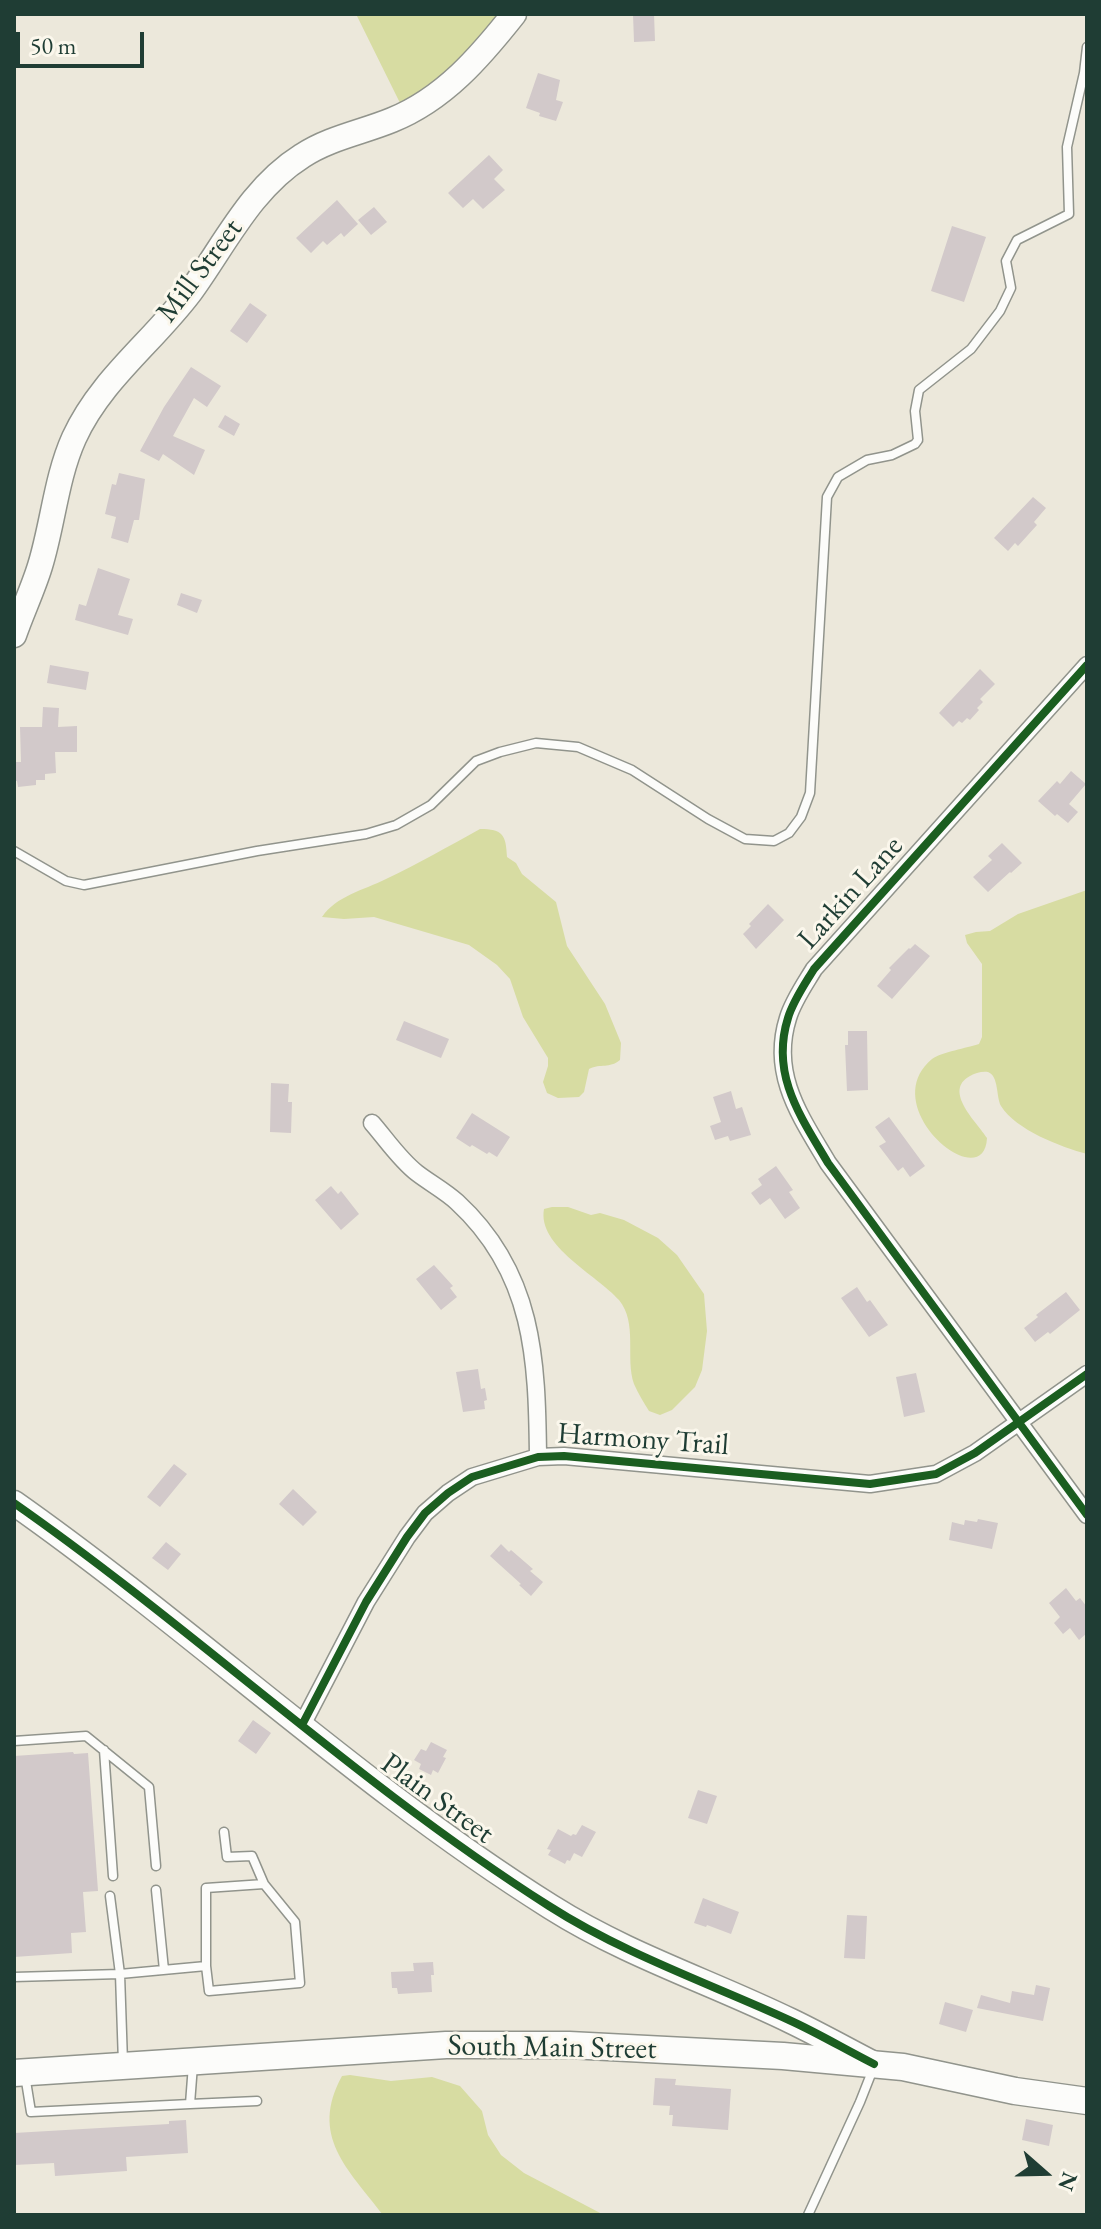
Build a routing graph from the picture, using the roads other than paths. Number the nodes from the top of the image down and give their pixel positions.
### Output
1 (514, 14) edge
2 (1087, 47) edge
3 (14, 635) edge
4 (1087, 665) edge
5 (14, 851) edge
6 (372, 1123) dead end
7 (1087, 1374) edge
8 (1020, 1422) junction
9 (538, 1457) junction
10 (14, 1503) edge
11 (1087, 1515) edge
12 (302, 1725) junction
13 (14, 1741) edge
14 (104, 1750) junction
15 (224, 1832) dead end
16 (156, 1866) dead end
17 (113, 1876) dead end
18 (264, 1884) junction
19 (156, 1890) dead end
20 (110, 1896) dead end
21 (206, 1966) junction
22 (164, 1970) junction
23 (120, 1974) junction
24 (14, 1977) edge
25 (193, 2060) junction
26 (874, 2064) junction
27 (123, 2065) junction
28 (19, 2072) edge
29 (257, 2101) dead end
30 (1087, 2101) edge
31 (190, 2104) junction
32 (808, 2215) edge

1 - 3 street, Mill Street
2 - 5 lane
4 - 8 street, Larkin Lane
6 - 9 street
7 - 8 street, Harmony Trail
8 - 9 street, Harmony Trail
8 - 11 street, Larkin Lane
9 - 12 street, Harmony Trail
10 - 12 street, Plain Street
12 - 26 street, Plain Street
13 - 14 lane
14 - 16 lane
14 - 17 lane
15 - 18 lane
18 - 21 lane
18 - 21 lane
19 - 22 lane
20 - 23 lane
21 - 22 lane
22 - 23 lane
23 - 24 lane
23 - 27 lane
25 - 26 main road, South Main Street
25 - 27 main road, South Main Street
25 - 31 lane
26 - 30 main road, South Main Street
26 - 32 lane
27 - 28 main road, South Main Street
28 - 31 lane
29 - 31 lane

